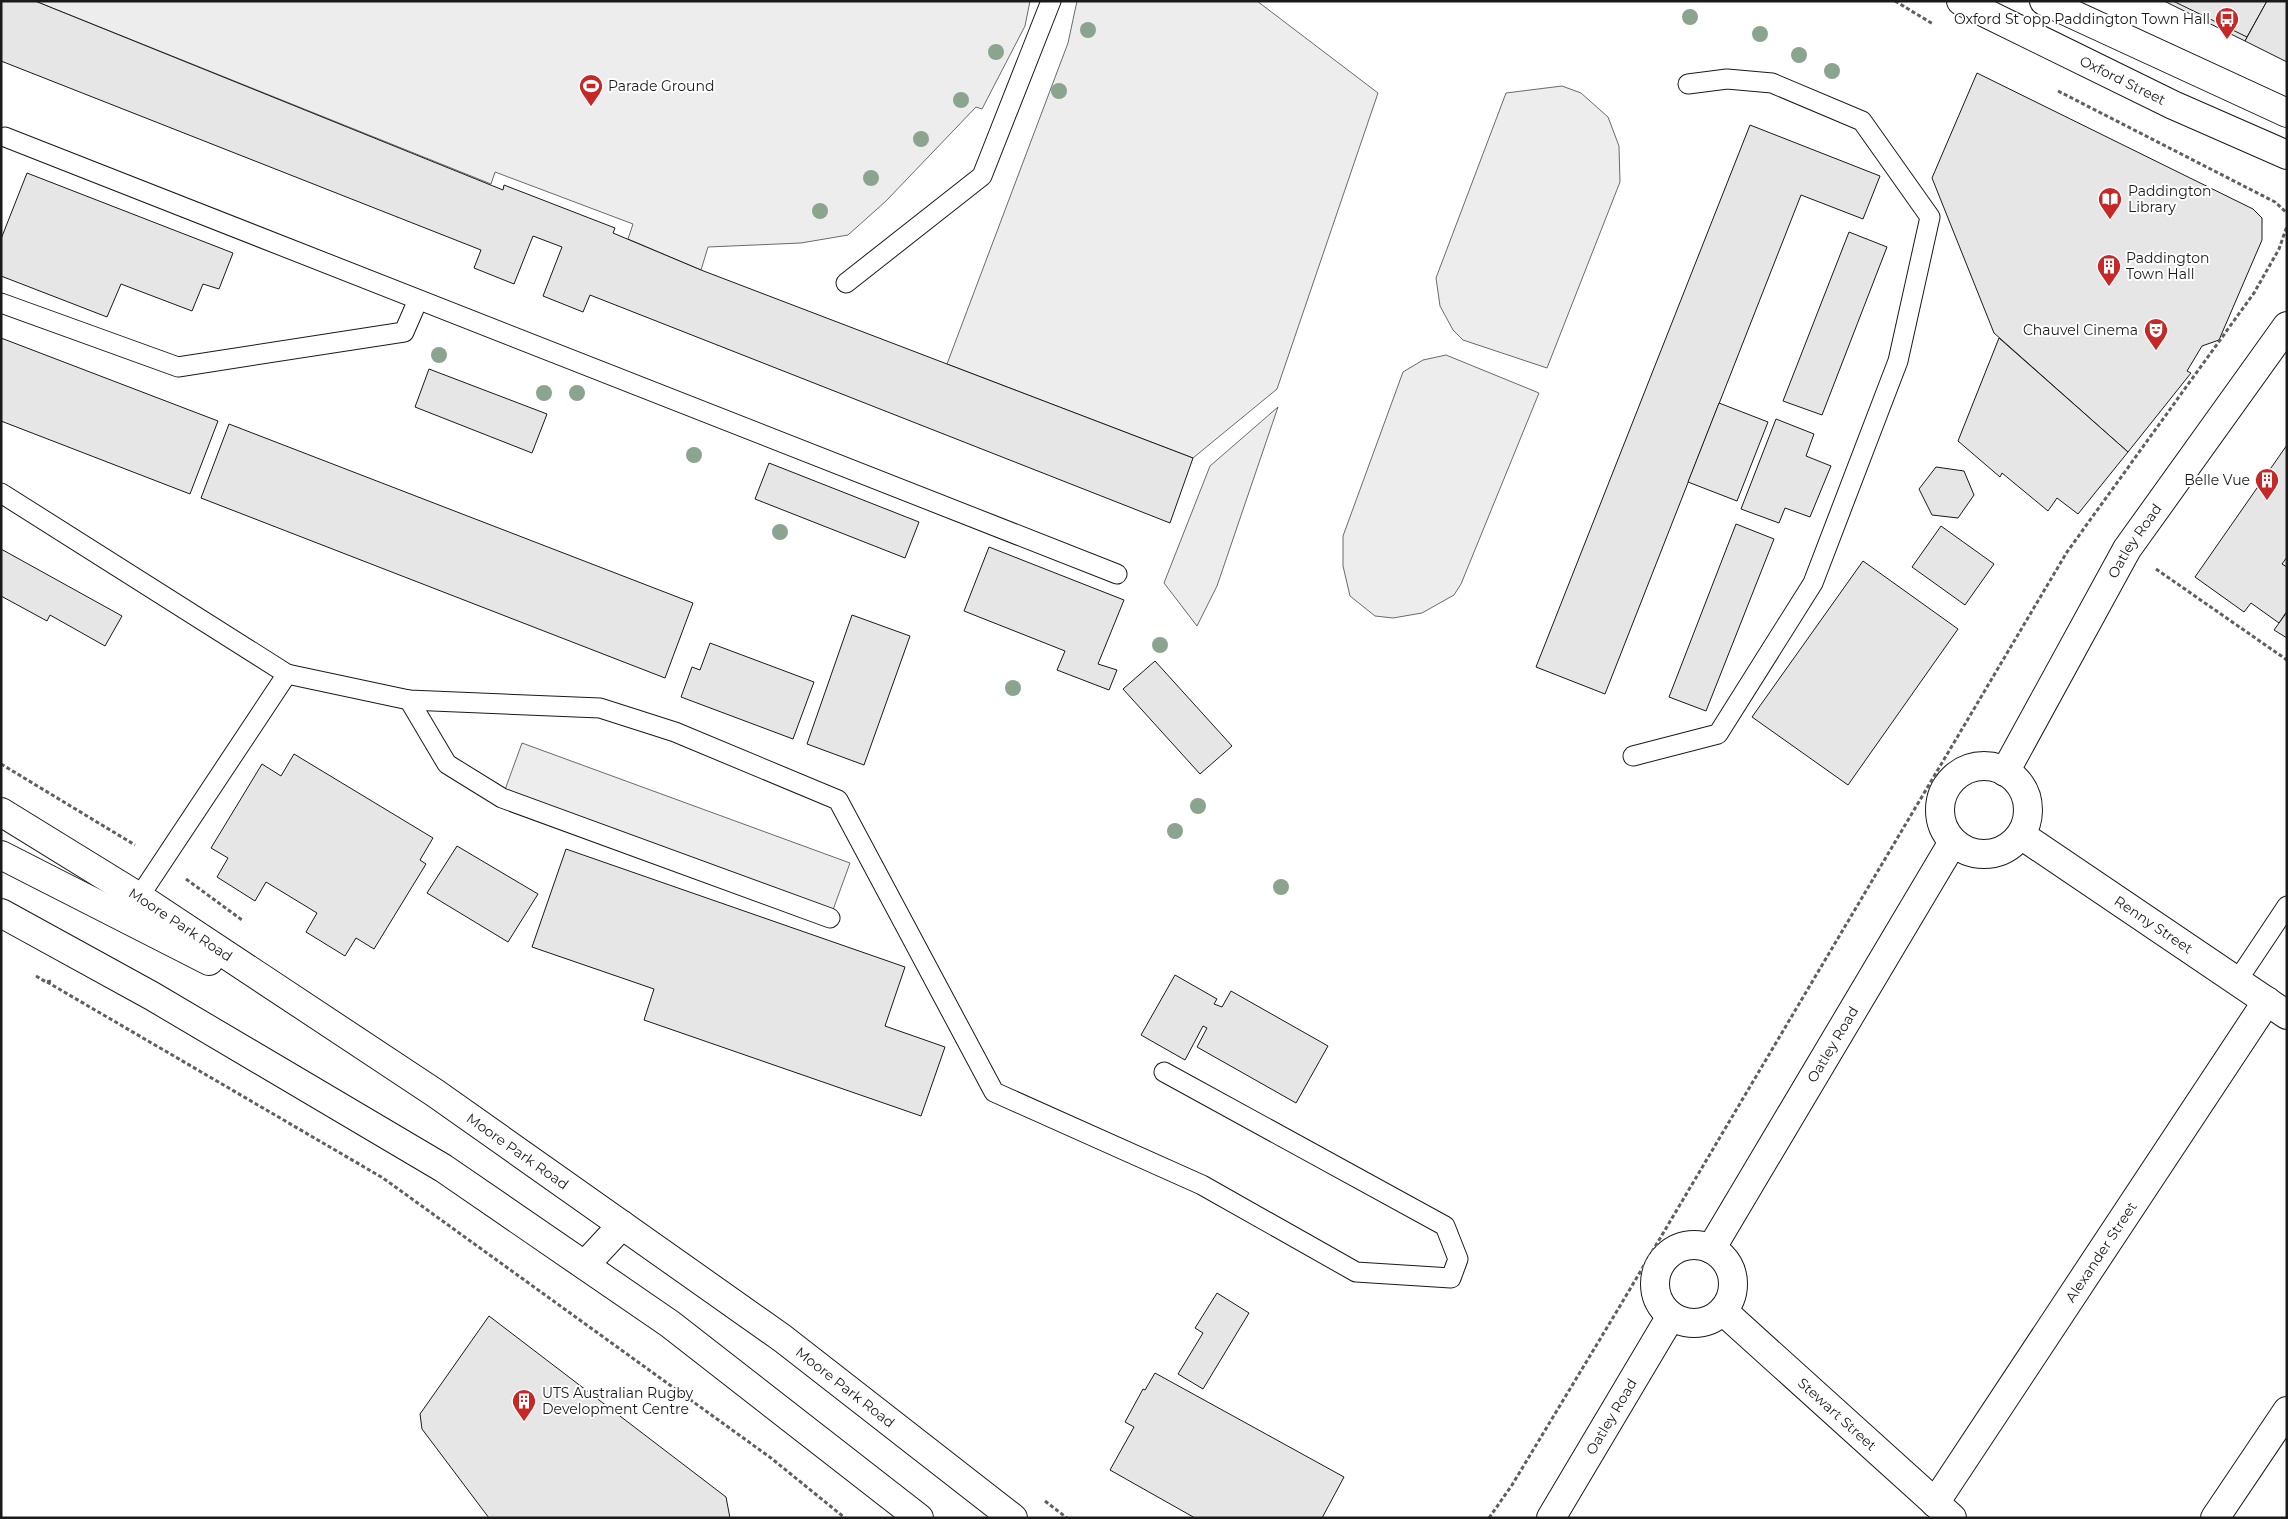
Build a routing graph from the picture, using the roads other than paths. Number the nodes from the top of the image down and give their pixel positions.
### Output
1 (1051, 1) edge
2 (1961, 1) edge
3 (2044, 1) edge
4 (1688, 84) dead end
5 (2287, 113) edge
6 (5, 137) dead end
7 (2287, 155) edge
8 (846, 283) dead end
9 (418, 300) junction
10 (1, 303) edge
11 (2287, 326) edge
12 (1, 493) edge
13 (1117, 574) dead end
14 (287, 674) junction
15 (409, 700) junction
16 (1633, 756) dead end
17 (2005, 772) junction
18 (1, 812) edge
19 (2021, 835) junction
20 (1953, 842) junction
21 (1, 855) edge
22 (140, 897) junction
23 (2287, 906) edge
24 (1, 913) edge
25 (830, 918) dead end
26 (2237, 981) junction
27 (2277, 1008) edge
28 (334, 1025) junction
29 (1164, 1072) dead end
30 (622, 1225) junction
31 (1711, 1249) junction
32 (585, 1265) junction
33 (1723, 1311) junction
34 (1671, 1316) junction
35 (2287, 1411) edge
36 (1943, 1510) edge
37 (920, 1518) edge
38 (1013, 1518) edge
39 (1551, 1518) edge
40 (2215, 1518) edge

1 - 8 lane
2 - 7 main road, Oxford Street
3 - 5 main road
4 - 16 lane
6 - 9 lane
9 - 10 lane
9 - 13 lane
11 - 17 main road, Oatley Road
12 - 14 lane
14 - 15 lane
14 - 22 lane
15 - 25 lane
15 - 29 lane
17 - 19 main road
17 - 20 main road
18 - 22 main road, Moore Park Road
19 - 20 main road
19 - 26 main road, Renny Street
20 - 31 main road, Oatley Road
21 - 28 main road
22 - 28 main road, Moore Park Road
23 - 26 lane
24 - 32 main road
26 - 27 main road, Renny Street
27 - 36 main road, Alexander Street
28 - 30 main road, Moore Park Road
30 - 32 main road
30 - 38 main road, Moore Park Road
31 - 33 main road
31 - 34 main road
32 - 37 main road
33 - 34 main road
33 - 36 main road, Stewart Street
34 - 39 main road, Oatley Road
35 - 40 main road

